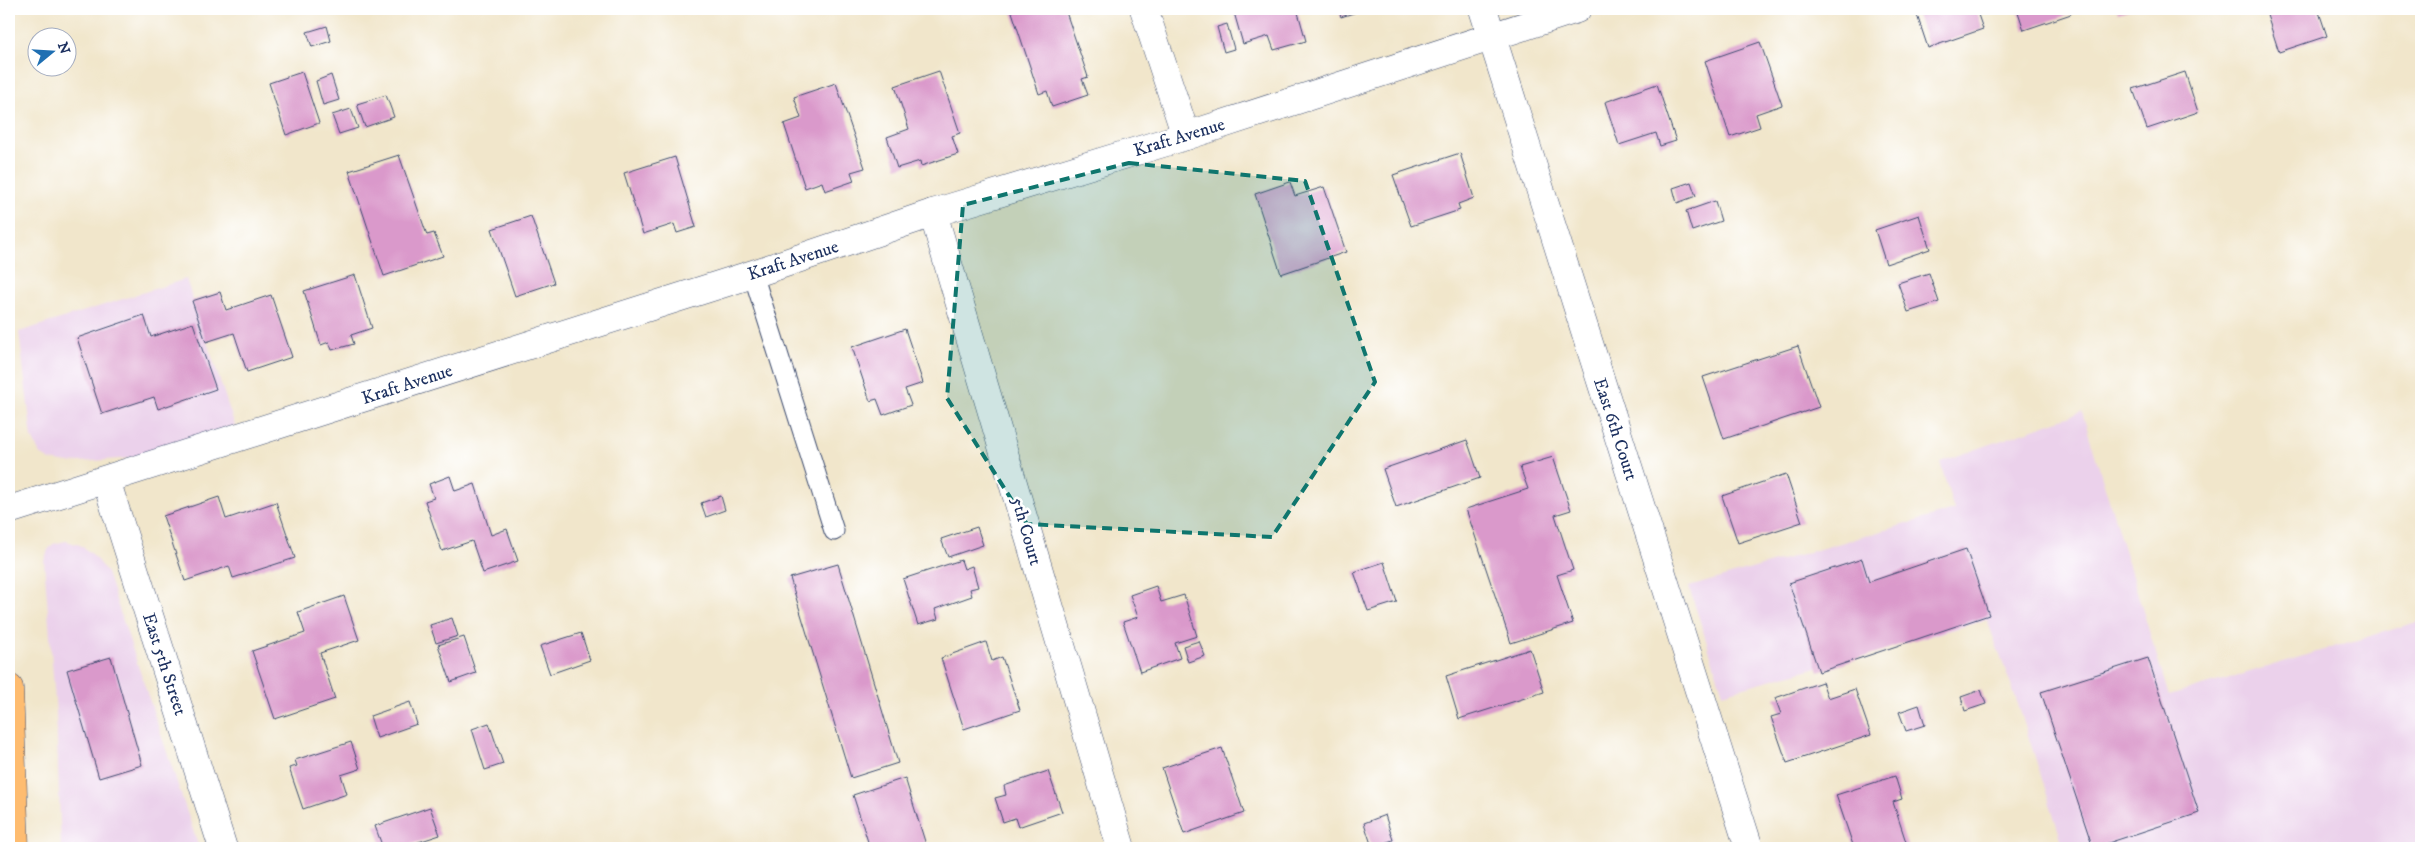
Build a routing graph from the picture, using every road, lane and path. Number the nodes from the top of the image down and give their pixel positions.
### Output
1 (1144, 9) edge
2 (1483, 9) edge
3 (1577, 9) edge
4 (1492, 36) junction
5 (1186, 136) junction
6 (933, 213) junction
7 (753, 274) junction
8 (106, 480) junction
9 (9, 510) edge
10 (834, 531) dead end
11 (9, 688) edge
12 (15, 848) edge
13 (223, 848) edge
14 (1121, 848) edge
15 (1749, 848) edge

1 - 5 street
2 - 4 street, East 6th Court
3 - 4 street, Kraft Avenue
4 - 5 street, Kraft Avenue
4 - 15 street, East 6th Court
5 - 6 street, Kraft Avenue
6 - 7 street, Kraft Avenue
6 - 14 street, 5th Court
7 - 8 street, Kraft Avenue
7 - 10 lane
8 - 9 street, Kraft Avenue
8 - 13 street, East 5th Street
11 - 12 main road

